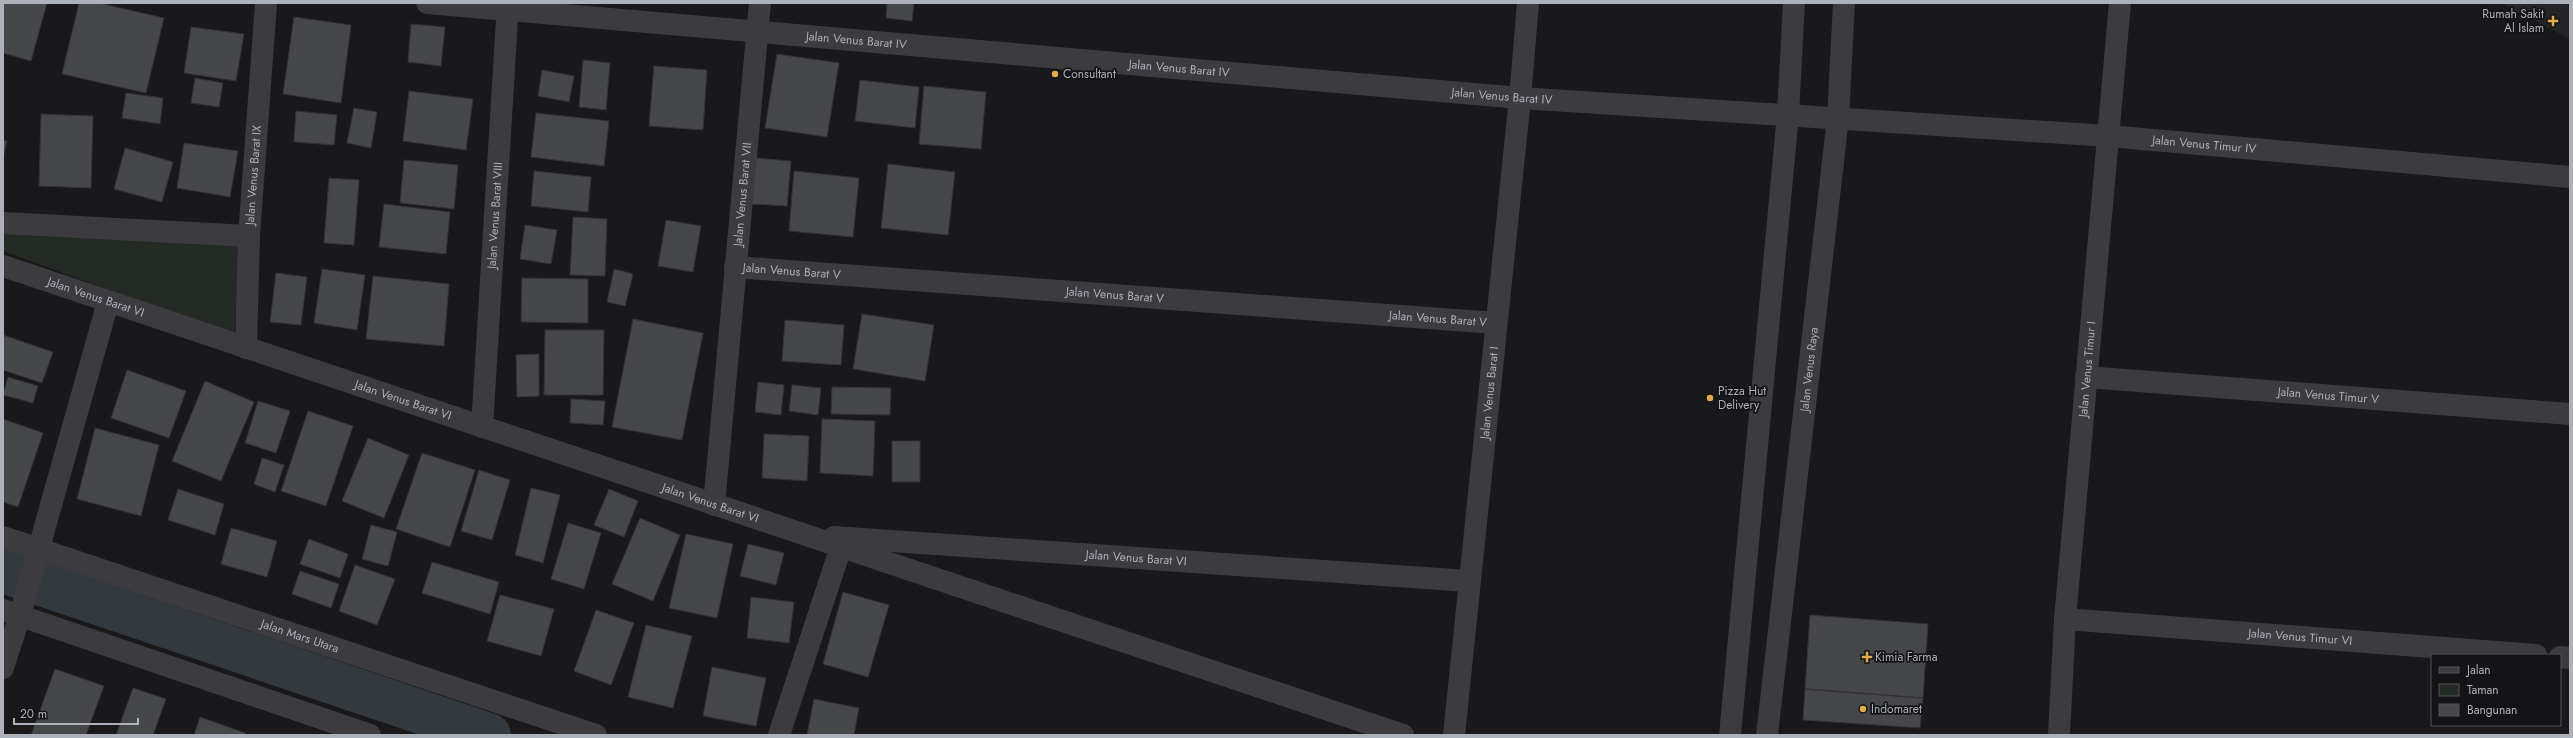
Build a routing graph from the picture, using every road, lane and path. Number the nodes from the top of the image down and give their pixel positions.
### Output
1 (266, 3) edge
2 (427, 3) edge
3 (760, 3) edge
4 (1528, 3) edge
5 (1794, 3) edge
6 (1844, 3) edge
7 (2120, 3) edge
8 (508, 6) edge
9 (758, 30) junction
10 (1520, 98) junction
11 (1788, 114) junction
12 (1838, 118) junction
13 (2109, 136) junction
14 (2570, 177) edge
15 (3, 222) edge
16 (249, 236) junction
17 (3, 266) edge
18 (735, 267) junction
19 (108, 302) junction
20 (1496, 323) junction
21 (246, 348) junction
22 (2086, 377) junction
23 (2570, 414) edge
24 (482, 427) junction
25 (714, 505) junction
26 (803, 534) junction
27 (3, 537) edge
28 (841, 547) junction
29 (37, 556) junction
30 (1469, 581) junction
31 (15, 611) edge
32 (2065, 619) junction
33 (2523, 654) edge
34 (3, 668) edge
35 (370, 735) edge
36 (596, 735) edge
37 (779, 735) edge
38 (1403, 735) edge
39 (1454, 735) edge
40 (1730, 735) edge
41 (1767, 735) edge
42 (2059, 735) edge

1 - 16 street, Jalan Venus Barat IX
2 - 8 street, Jalan Venus Barat IV
3 - 9 street, Jalan Venus Barat VII
4 - 10 street, Jalan Venus Barat I
5 - 11 street
6 - 12 street, Jalan Venus Raya
7 - 13 street, Jalan Venus Timur I
8 - 9 street, Jalan Venus Barat IV
8 - 24 street, Jalan Venus Barat VIII
9 - 10 street, Jalan Venus Barat IV
9 - 18 street, Jalan Venus Barat VII
10 - 11 street, Jalan Venus Barat IV
10 - 20 street, Jalan Venus Barat I
11 - 12 street, Jalan Venus Barat IV
11 - 40 street
12 - 13 street, Jalan Venus Timur IV
12 - 41 street, Jalan Venus Raya
13 - 14 street, Jalan Venus Timur IV
13 - 22 street, Jalan Venus Timur I
15 - 16 street
16 - 21 street, Jalan Venus Barat IX
17 - 19 street, Jalan Venus Barat VI
18 - 20 street, Jalan Venus Barat V
18 - 25 street, Jalan Venus Barat VII
19 - 21 street, Jalan Venus Barat VI
19 - 29 street
20 - 30 street, Jalan Venus Barat I
21 - 24 street, Jalan Venus Barat VI
22 - 23 street, Jalan Venus Timur V
22 - 32 street, Jalan Venus Timur I
24 - 25 street, Jalan Venus Barat VI
25 - 26 street, Jalan Venus Barat VI
26 - 28 street, Jalan Venus Barat VI
26 - 30 street, Jalan Venus Barat VI
27 - 29 street, Jalan Mars Utara
28 - 37 street
28 - 38 street, Jalan Venus Barat VI
29 - 31 street
29 - 36 street, Jalan Mars Utara
30 - 39 street, Jalan Venus Barat I
31 - 34 street
31 - 35 street
32 - 33 street, Jalan Venus Timur VI
32 - 42 street, Jalan Venus Timur I

